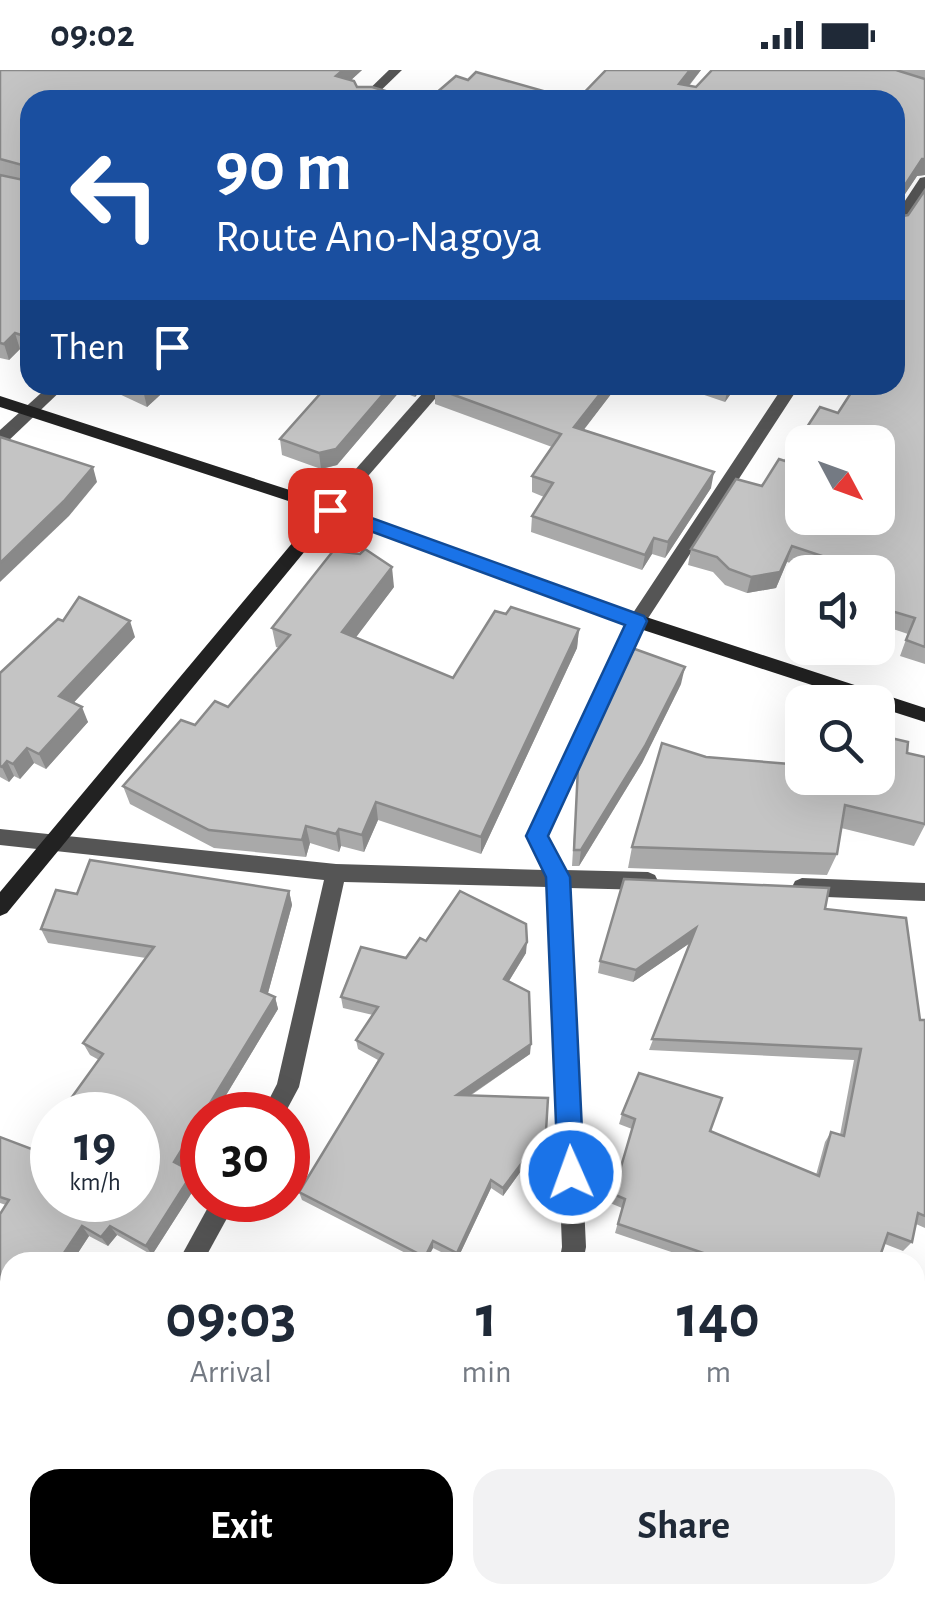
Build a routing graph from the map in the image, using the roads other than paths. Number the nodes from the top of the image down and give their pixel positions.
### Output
1 (396, 70) edge
2 (375, 90) edge
3 (925, 181) edge
4 (905, 211) edge
5 (48, 395) edge
6 (430, 395) edge
7 (785, 395) edge
8 (0, 400) edge
9 (32, 410) junction
10 (0, 439) edge
11 (330, 510) junction
12 (637, 621) junction
13 (925, 715) edge
14 (0, 836) edge
15 (56, 840) junction
16 (336, 873) junction
17 (558, 877) junction
18 (674, 882) edge
19 (790, 886) edge
20 (925, 892) edge
21 (0, 907) edge
22 (285, 1092) edge
23 (213, 1222) edge
24 (196, 1252) edge
25 (573, 1252) edge

1 - 2 street
3 - 4 street
5 - 9 street
6 - 11 street
7 - 12 street
8 - 9 main road
9 - 10 street
9 - 11 main road
11 - 12 main road
11 - 15 main road
12 - 13 main road
12 - 17 street
14 - 15 street
15 - 16 street
15 - 21 main road
16 - 17 street
16 - 22 street
17 - 18 street
17 - 25 street
19 - 20 street
23 - 24 street

